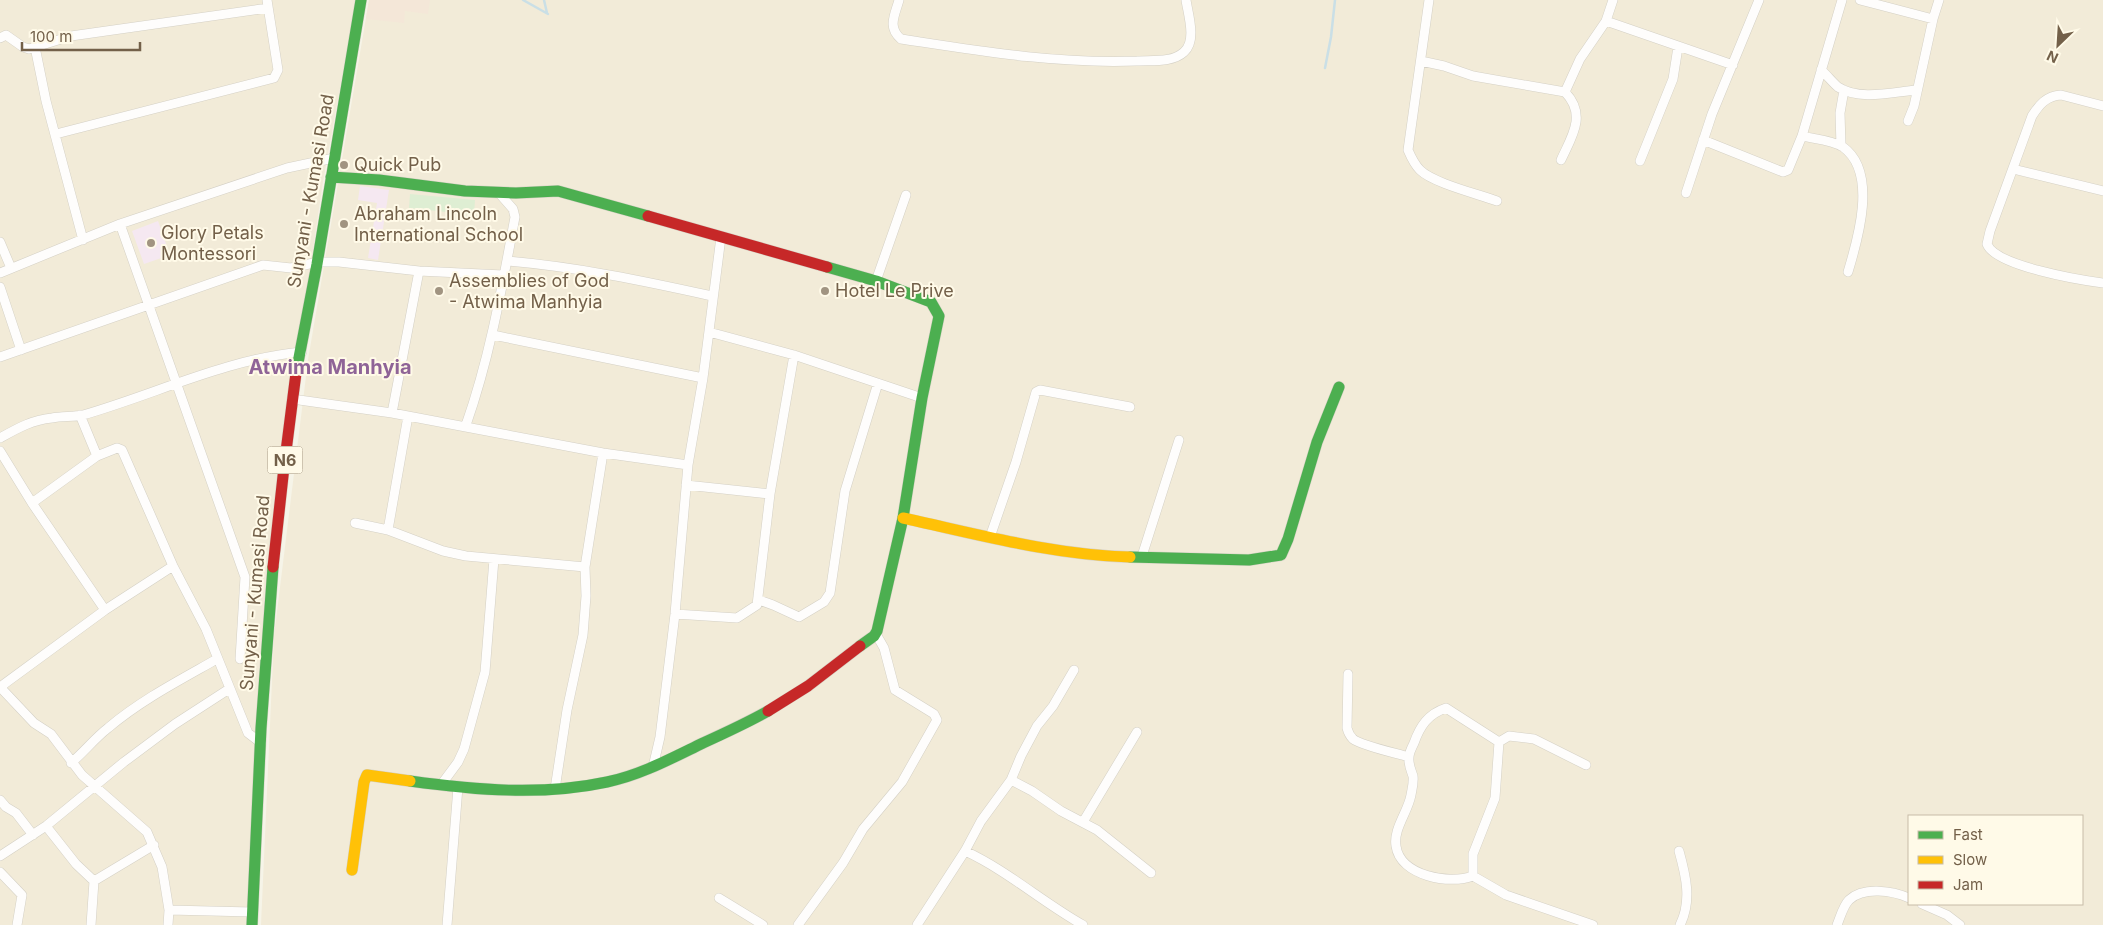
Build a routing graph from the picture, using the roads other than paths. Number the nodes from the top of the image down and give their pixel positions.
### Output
1 (361, 0) edge
2 (899, 0) edge
3 (1186, 0) edge
4 (1429, 0) edge
5 (1614, 0) edge
6 (1759, 0) edge
7 (1842, 0) edge
8 (1860, 0) edge
9 (1939, 0) edge
10 (267, 4) edge
11 (1933, 19) junction
12 (1606, 21) junction
13 (0, 38) edge
14 (35, 47) junction
15 (1678, 47) junction
16 (1421, 61) junction
17 (1733, 65) junction
18 (1821, 70) junction
19 (1844, 90) junction
20 (1916, 90) junction
21 (1565, 92) junction
22 (2103, 106) edge
23 (1908, 121) dead end
24 (56, 134) junction
25 (1802, 136) junction
26 (1703, 140) junction
27 (1841, 146) junction
28 (334, 158) junction
29 (1560, 160) dead end
30 (1640, 160) dead end
31 (2013, 168) junction
32 (331, 177) junction
33 (2103, 191) edge
34 (499, 192) junction
35 (1686, 193) dead end
36 (906, 195) dead end
37 (1497, 201) dead end
38 (120, 224) junction
39 (721, 237) junction
40 (84, 240) junction
41 (0, 242) edge
42 (507, 261) junction
43 (318, 262) junction
44 (11, 268) junction
45 (419, 271) junction
46 (1848, 272) dead end
47 (0, 273) edge
48 (503, 275) junction
49 (876, 281) junction
50 (2103, 283) edge
51 (0, 286) edge
52 (712, 296) junction
53 (149, 306) junction
54 (709, 332) junction
55 (493, 335) junction
56 (21, 350) junction
57 (302, 352) junction
58 (794, 355) junction
59 (0, 357) edge
60 (703, 378) junction
61 (176, 383) junction
62 (878, 383) junction
63 (1339, 387) dead end
64 (922, 398) junction
65 (292, 400) junction
66 (1130, 407) dead end
67 (392, 412) junction
68 (80, 415) junction
69 (408, 416) junction
70 (466, 425) junction
71 (0, 438) edge
72 (1179, 440) dead end
73 (0, 451) edge
74 (604, 453) junction
75 (97, 456) junction
76 (688, 466) junction
77 (686, 485) junction
78 (770, 494) junction
79 (32, 503) junction
80 (903, 518) junction
81 (354, 523) dead end
82 (388, 530) junction
83 (990, 537) junction
84 (1142, 556) junction
85 (494, 559) junction
86 (173, 566) junction
87 (585, 567) junction
88 (759, 600) junction
89 (105, 610) junction
90 (675, 614) junction
91 (876, 634) junction
92 (240, 659) dead end
93 (217, 660) junction
94 (1074, 670) dead end
95 (1348, 674) dead end
96 (0, 687) edge
97 (229, 689) junction
98 (1137, 732) dead end
99 (1499, 742) junction
100 (261, 743) junction
101 (1408, 757) junction
102 (71, 763) junction
103 (1586, 765) dead end
104 (653, 767) junction
105 (1011, 780) junction
106 (441, 785) junction
107 (94, 786) junction
108 (458, 787) junction
109 (555, 789) junction
110 (0, 800) edge
111 (1083, 822) junction
112 (46, 826) junction
113 (33, 835) junction
114 (154, 845) junction
115 (965, 851) junction
116 (1679, 851) dead end
117 (1, 852) edge
118 (352, 870) dead end
119 (0, 872) edge
120 (1151, 873) dead end
121 (1473, 876) junction
122 (94, 881) junction
123 (719, 898) dead end
124 (1908, 898) edge
125 (1924, 905) edge
126 (169, 910) junction
127 (252, 912) junction
128 (920, 924) edge
129 (17, 925) edge
130 (91, 925) edge
131 (168, 925) edge
132 (252, 925) edge
133 (447, 925) edge
134 (762, 925) edge
135 (798, 925) edge
136 (1083, 925) edge
137 (1593, 925) edge
138 (1680, 925) edge
139 (1837, 925) edge
140 (1960, 925) edge

1 - 28 street, Sunyani - Kumasi Road / N6
2 - 3 street
4 - 16 street
5 - 12 street
6 - 17 street
7 - 18 street
8 - 11 street
9 - 11 street
10 - 14 street
10 - 24 street
11 - 20 street
12 - 15 street
12 - 21 street
13 - 14 street
14 - 24 street
15 - 17 street
15 - 30 street
16 - 21 street
16 - 37 street
17 - 26 street
18 - 19 street
18 - 25 street
19 - 20 street
19 - 27 street
20 - 23 street
21 - 29 street
22 - 31 street
24 - 40 street
25 - 26 street
25 - 27 street
26 - 35 street
27 - 46 street
28 - 32 street, Sunyani - Kumasi Road / N6
28 - 38 street
31 - 33 street
31 - 50 street
32 - 34 street
32 - 43 street, Sunyani - Kumasi Road / N6
34 - 39 street
34 - 42 street
36 - 49 street
38 - 40 street
38 - 53 street
39 - 49 street
39 - 52 street
40 - 44 street
41 - 44 street
42 - 48 street
42 - 52 street
43 - 45 street
43 - 53 street
43 - 57 street, Sunyani - Kumasi Road / N6
44 - 47 street
45 - 48 street
45 - 67 street
48 - 55 street
49 - 64 street
51 - 56 street
52 - 54 street
53 - 56 street
53 - 61 street
54 - 58 street
54 - 60 street
55 - 60 street
55 - 70 street
56 - 59 street
57 - 61 street
57 - 65 street, Sunyani - Kumasi Road / N6
58 - 62 street
58 - 78 street
60 - 76 street
61 - 68 street
61 - 92 street
62 - 64 street
62 - 88 street
63 - 84 street
64 - 80 street
65 - 67 street
65 - 100 street, Sunyani - Kumasi Road / N6
66 - 83 street
67 - 69 street
68 - 71 street
68 - 75 street
69 - 70 street
69 - 82 street
70 - 74 street
72 - 84 street
73 - 79 street
74 - 76 street
74 - 87 street
75 - 79 street
75 - 86 street
76 - 77 street
77 - 78 street
77 - 90 street
78 - 88 street
79 - 89 street
80 - 83 street
80 - 91 street
81 - 82 street
82 - 85 street
83 - 84 street
85 - 87 street
85 - 106 street
86 - 89 street
86 - 93 street
87 - 109 street
88 - 90 street
89 - 96 street
90 - 104 street
91 - 104 street
91 - 135 street
93 - 97 street
93 - 102 street
94 - 105 street
95 - 101 street
96 - 102 street
97 - 100 street
97 - 107 street
98 - 111 street
99 - 101 street
99 - 103 street
99 - 121 street
100 - 127 street, Sunyani - Kumasi Road / N6
101 - 121 street
102 - 107 street
104 - 109 street
105 - 111 street
105 - 115 street
106 - 108 street
106 - 118 street
107 - 112 street
107 - 114 street
108 - 109 street
108 - 133 street
110 - 113 street
111 - 120 street
112 - 113 street
112 - 122 street
113 - 117 street
114 - 122 street
114 - 126 street
115 - 128 street
115 - 136 street
116 - 138 street
119 - 129 street
121 - 137 street
122 - 130 street
123 - 134 street
124 - 139 street
125 - 140 street
126 - 127 street
126 - 131 street
127 - 132 street, Sunyani - Kumasi Road / N6

